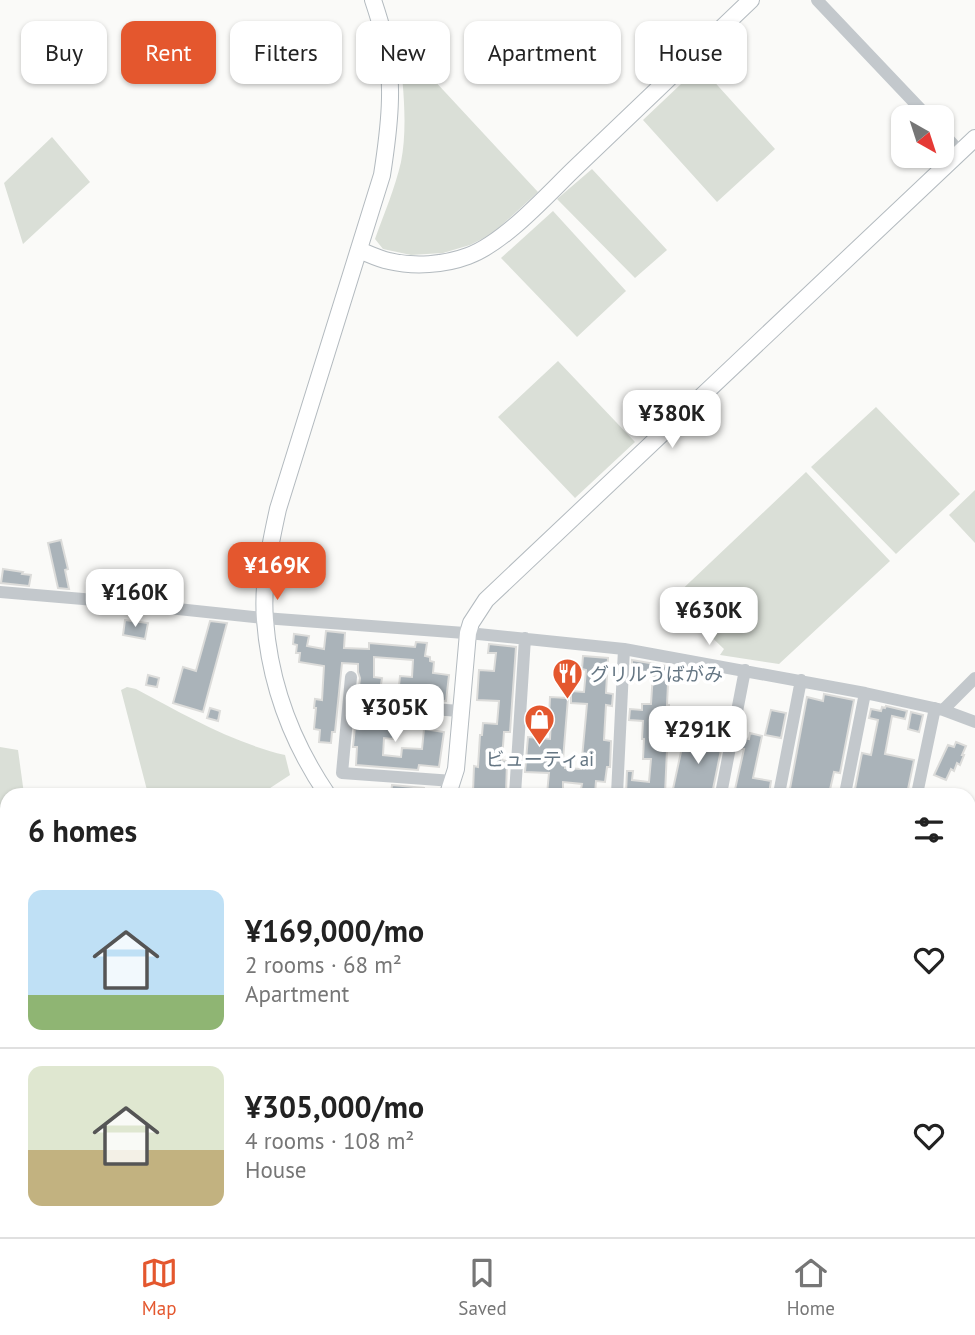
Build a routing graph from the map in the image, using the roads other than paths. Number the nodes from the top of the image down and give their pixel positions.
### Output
1 (373, 0) edge
2 (751, 0) edge
3 (817, 0) edge
4 (917, 105) edge
5 (975, 138) edge
6 (954, 145) edge
7 (960, 152) junction
8 (359, 250) junction
9 (0, 592) edge
10 (264, 618) junction
11 (468, 633) junction
12 (525, 638) junction
13 (624, 649) junction
14 (745, 670) junction
15 (351, 677) dead end
16 (975, 678) edge
17 (800, 680) junction
18 (865, 693) junction
19 (349, 703) junction
20 (939, 709) junction
21 (460, 711) junction
22 (975, 722) edge
23 (323, 788) edge
24 (451, 788) edge
25 (515, 788) edge
26 (617, 788) edge
27 (722, 788) edge
28 (780, 788) edge
29 (846, 788) edge
30 (919, 788) edge

1 - 8 street
2 - 8 street
3 - 4 street
5 - 7 street
6 - 7 street
7 - 11 street
8 - 10 street
9 - 10 street
10 - 11 street
10 - 23 street
11 - 12 street
11 - 21 street
12 - 13 street
12 - 25 street
13 - 14 street
13 - 26 street
14 - 17 street
14 - 27 street
15 - 19 street
16 - 20 street
17 - 18 street
17 - 28 street
18 - 20 street
18 - 29 street
19 - 21 street
19 - 24 street
20 - 22 street
20 - 30 street
21 - 24 street

